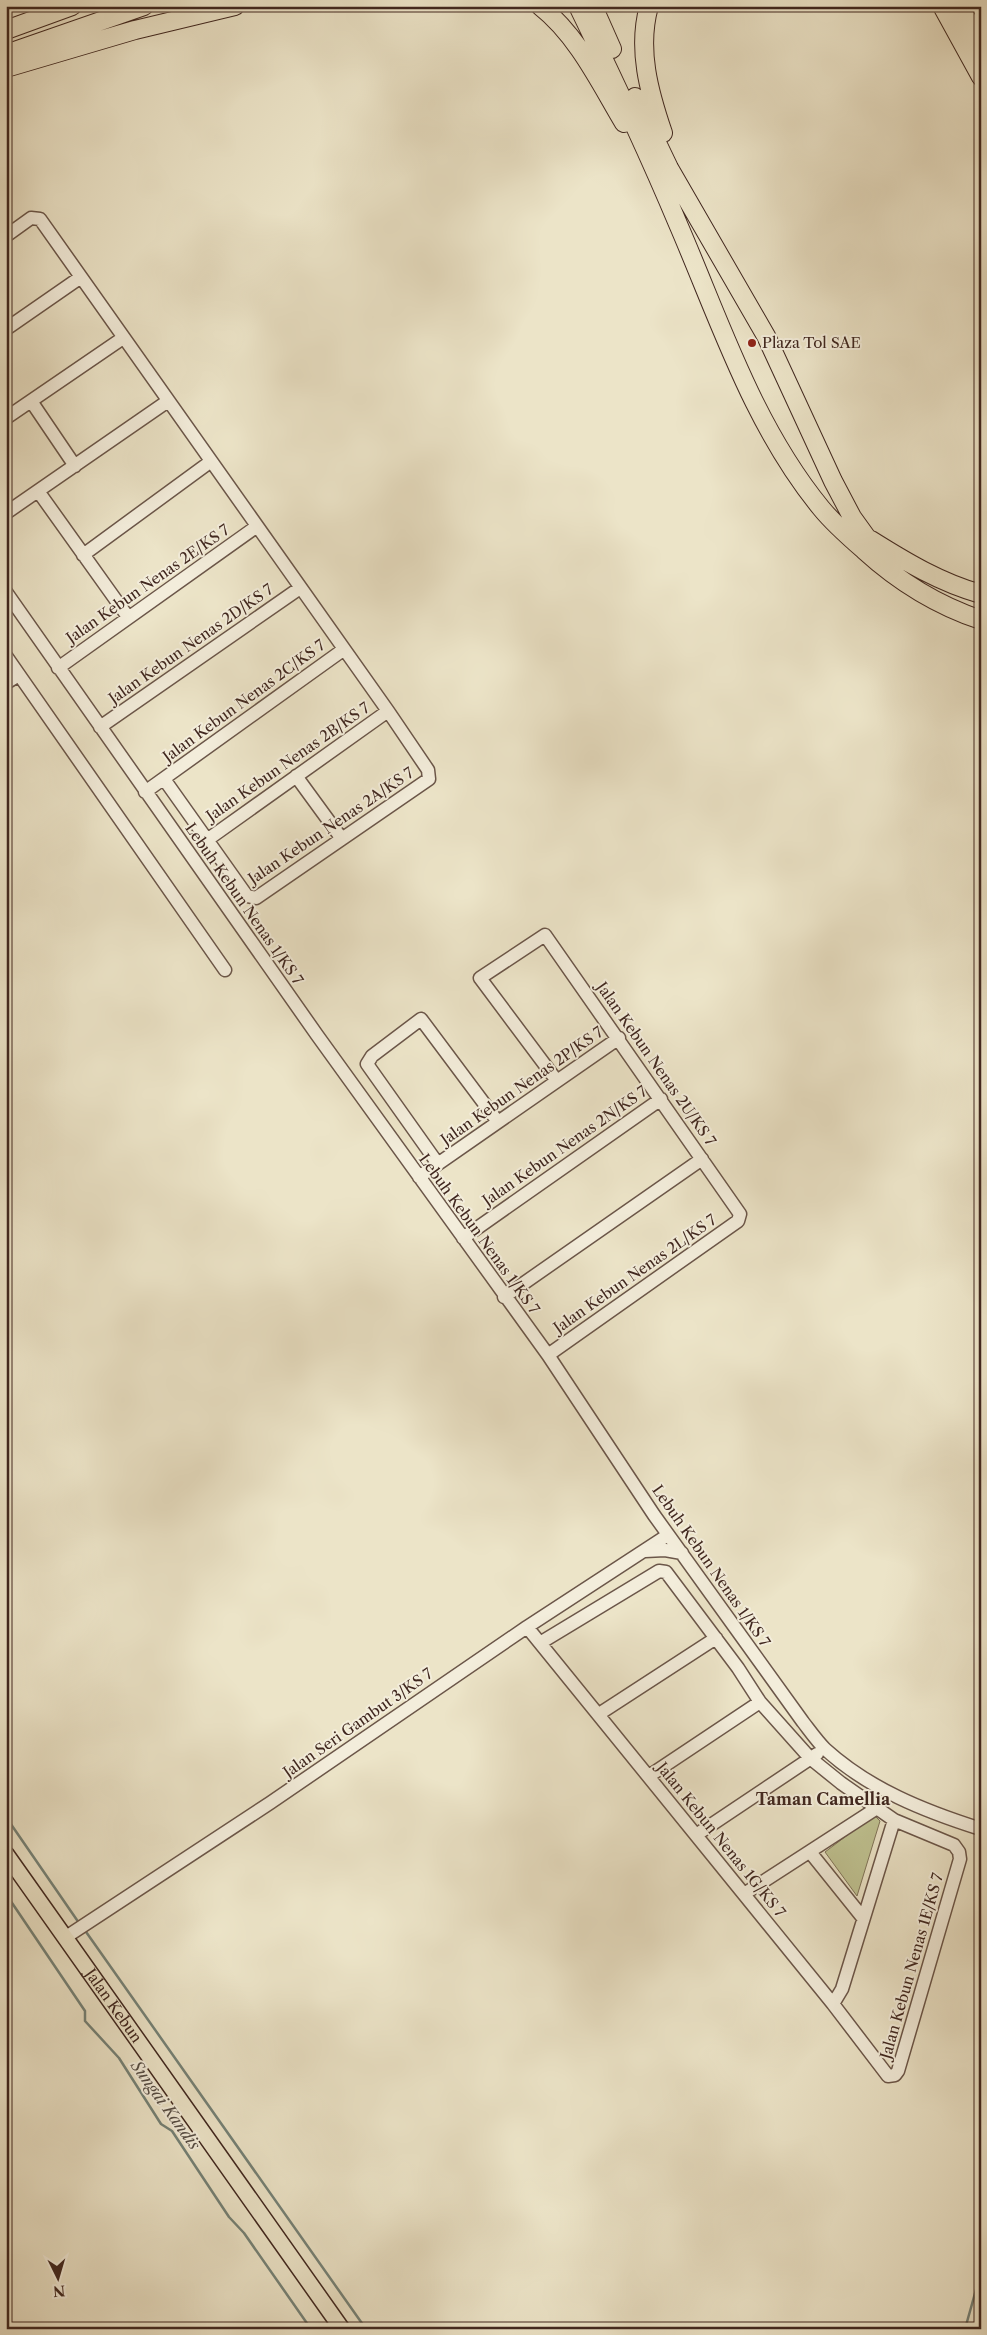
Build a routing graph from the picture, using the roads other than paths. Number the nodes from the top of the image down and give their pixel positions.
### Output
1 (72, 6) edge
2 (144, 6) edge
3 (235, 6) edge
4 (540, 6) edge
5 (578, 6) edge
6 (592, 6) edge
7 (649, 6) edge
8 (949, 8) edge
9 (6, 30) edge
10 (597, 30) junction
11 (981, 46) edge
12 (6, 54) edge
13 (6, 68) edge
14 (981, 77) edge
15 (660, 183) junction
16 (692, 208) junction
17 (6, 236) edge
18 (81, 277) junction
19 (6, 328) edge
20 (123, 338) junction
21 (31, 401) junction
22 (168, 401) junction
23 (6, 418) edge
24 (210, 462) junction
25 (75, 466) junction
26 (38, 491) junction
27 (6, 513) edge
28 (256, 527) junction
29 (867, 537) junction
30 (84, 555) junction
31 (300, 588) junction
32 (6, 592) edge
33 (981, 594) edge
34 (981, 608) edge
35 (128, 617) junction
36 (981, 620) edge
37 (343, 650) junction
38 (6, 656) edge
39 (58, 668) junction
40 (19, 674) junction
41 (6, 683) edge
42 (388, 711) junction
43 (100, 727) junction
44 (296, 776) junction
45 (164, 779) junction
46 (145, 792) junction
47 (342, 839) junction
48 (207, 840) junction
49 (226, 970) dead end
50 (619, 1038) junction
51 (557, 1082) junction
52 (661, 1099) junction
53 (498, 1122) junction
54 (702, 1159) junction
55 (438, 1164) junction
56 (419, 1177) junction
57 (740, 1218) joint
58 (463, 1238) junction
59 (504, 1297) junction
60 (548, 1356) junction
61 (654, 1515) junction
62 (668, 1535) junction
63 (643, 1551) junction
64 (682, 1553) junction
65 (526, 1627) junction
66 (716, 1638) junction
67 (540, 1643) junction
68 (760, 1702) junction
69 (598, 1714) junction
70 (824, 1748) junction
71 (810, 1758) junction
72 (649, 1776) junction
73 (877, 1808) junction
74 (894, 1820) junction
75 (981, 1829) edge
76 (696, 1835) junction
77 (810, 1852) junction
78 (6, 1854) edge
79 (744, 1894) junction
80 (863, 1918) junction
81 (76, 1930) junction
82 (833, 2004) junction
83 (888, 2076) joint
84 (342, 2329) edge

1 - 9 highway
2 - 12 highway
3 - 13 highway
4 - 15 highway
5 - 10 highway
6 - 10 highway
7 - 16 highway
8 - 11 highway
8 - 14 highway
10 - 15 highway
10 - 16 highway
15 - 36 highway
16 - 29 highway
17 - 18 street
18 - 19 street
18 - 20 street
20 - 21 street
20 - 22 street
21 - 23 street
21 - 25 street
22 - 24 street
22 - 25 street
24 - 28 street
24 - 30 street
25 - 26 street
26 - 27 street
26 - 30 street
28 - 31 street
28 - 35 street, Jalan Kebun Nenas 2E/KS 7
29 - 33 highway
29 - 34 highway
30 - 35 street
31 - 37 street
31 - 43 street, Jalan Kebun Nenas 2D/KS 7
32 - 39 street, Lebuh Kebun Nenas 1/KS 7
35 - 39 street, Jalan Kebun Nenas 2E/KS 7
37 - 42 street
37 - 45 street, Jalan Kebun Nenas 2C/KS 7
38 - 40 street
39 - 43 street, Lebuh Kebun Nenas 1/KS 7
40 - 41 street
40 - 49 street
42 - 44 street, Jalan Kebun Nenas 2B/KS 7
42 - 47 street, Jalan Kebun Nenas 2A/KS 7
43 - 46 street, Lebuh Kebun Nenas 1/KS 7
44 - 47 street
44 - 48 street, Jalan Kebun Nenas 2B/KS 7
45 - 46 street, Jalan Kebun Nenas 2C/KS 7
45 - 48 street
46 - 56 street, Lebuh Kebun Nenas 1/KS 7
47 - 48 street, Jalan Kebun Nenas 2A/KS 7
50 - 51 street, Jalan Kebun Nenas 2P/KS 7
50 - 51 street, Jalan Kebun Nenas 2U/KS 7
50 - 52 street, Jalan Kebun Nenas 2U/KS 7
51 - 53 street, Jalan Kebun Nenas 2P/KS 7
52 - 54 street, Jalan Kebun Nenas 2U/KS 7
52 - 58 street, Jalan Kebun Nenas 2N/KS 7
53 - 55 street, Jalan Kebun Nenas 2P/KS 7
53 - 55 street
54 - 57 street, Jalan Kebun Nenas 2U/KS 7
54 - 59 street
55 - 56 street, Jalan Kebun Nenas 2P/KS 7
56 - 58 street, Lebuh Kebun Nenas 1/KS 7
57 - 60 street, Jalan Kebun Nenas 2L/KS 7
58 - 59 street, Lebuh Kebun Nenas 1/KS 7
59 - 60 street, Lebuh Kebun Nenas 1/KS 7
60 - 61 street, Lebuh Kebun Nenas 1/KS 7
61 - 62 street, Lebuh Kebun Nenas 1/KS 7
61 - 63 street
62 - 63 street, Jalan Seri Gambut 3/KS 7
62 - 64 street, Lebuh Kebun Nenas 1/KS 7
63 - 64 street
63 - 65 street, Jalan Seri Gambut 3/KS 7
64 - 70 street, Lebuh Kebun Nenas 1/KS 7
65 - 67 street, Jalan Kebun Nenas 1G/KS 7
65 - 81 street, Jalan Seri Gambut 3/KS 7
66 - 67 street
66 - 68 street
66 - 69 street
67 - 69 street, Jalan Kebun Nenas 1G/KS 7
68 - 71 street
68 - 72 street
69 - 72 street, Jalan Kebun Nenas 1G/KS 7
70 - 71 street
70 - 75 street, Lebuh Kebun Nenas 1/KS 7
71 - 73 street
71 - 76 street
72 - 76 street, Jalan Kebun Nenas 1G/KS 7
73 - 74 street
73 - 77 street
74 - 80 street
74 - 83 street, Jalan Kebun Nenas 1E/KS 7
76 - 79 street, Jalan Kebun Nenas 1G/KS 7
77 - 79 street
77 - 80 street
78 - 81 main road, Jalan Kebun
79 - 82 street, Jalan Kebun Nenas 1G/KS 7
80 - 82 street
81 - 84 main road, Jalan Kebun
82 - 83 street, Jalan Kebun Nenas 1G/KS 7

